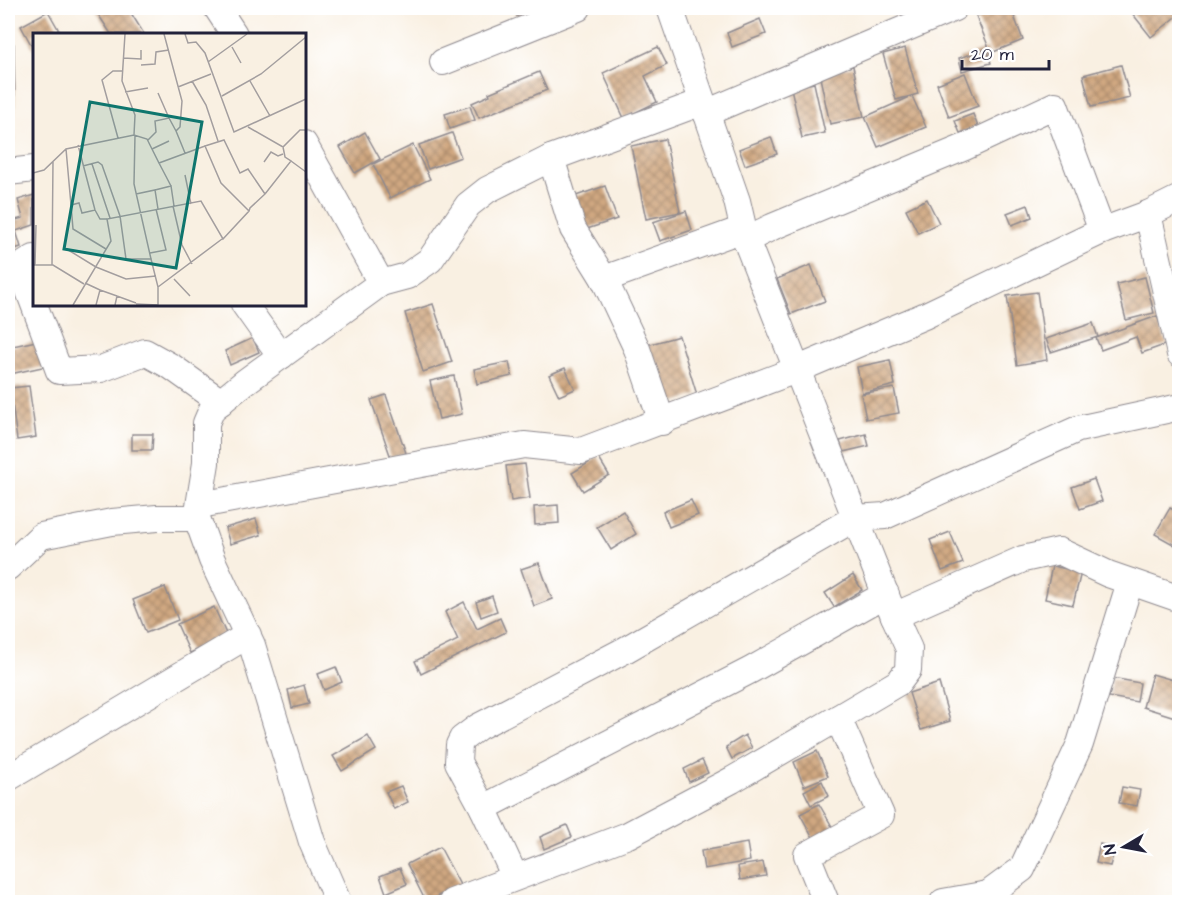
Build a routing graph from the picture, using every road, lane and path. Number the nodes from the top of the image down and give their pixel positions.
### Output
1 (217, 8) edge
2 (578, 8) edge
3 (670, 8) edge
4 (954, 8) edge
5 (233, 33) edge
6 (442, 62) dead end
7 (704, 107) junction
8 (306, 148) edge
9 (551, 158) junction
10 (33, 169) edge
11 (8, 171) edge
12 (1179, 198) edge
13 (1148, 214) junction
14 (1102, 231) junction
15 (745, 235) junction
16 (21, 267) edge
17 (604, 279) junction
18 (381, 284) junction
19 (33, 300) edge
20 (35, 306) edge
21 (245, 306) edge
22 (1179, 354) edge
23 (281, 356) junction
24 (796, 370) junction
25 (221, 402) junction
26 (1179, 407) edge
27 (662, 422) junction
28 (199, 512) junction
29 (855, 518) junction
30 (8, 567) edge
31 (1130, 582) junction
32 (1179, 599) edge
33 (890, 605) junction
34 (248, 635) junction
35 (838, 718) junction
36 (8, 778) edge
37 (483, 808) junction
38 (515, 877) junction
39 (338, 903) edge
40 (452, 903) edge
41 (826, 903) edge
42 (943, 903) edge

1 - 5 street
2 - 6 street
3 - 7 street
4 - 7 street
7 - 9 street
7 - 15 street
8 - 18 street
9 - 17 street
9 - 18 street
10 - 11 street
12 - 13 street
13 - 14 street
13 - 22 street
14 - 15 street
14 - 24 street
15 - 17 street
15 - 24 street
16 - 19 street
17 - 27 street
18 - 23 street
20 - 25 street
21 - 23 street
23 - 25 street
24 - 27 street
24 - 29 street
25 - 28 street
26 - 29 street
27 - 28 street
28 - 30 street
28 - 34 street
29 - 33 street
29 - 37 street
31 - 32 street
31 - 33 street
31 - 42 street
33 - 35 street
33 - 37 street
34 - 36 street
34 - 39 street
35 - 38 street
35 - 41 street
37 - 38 street
38 - 40 street

